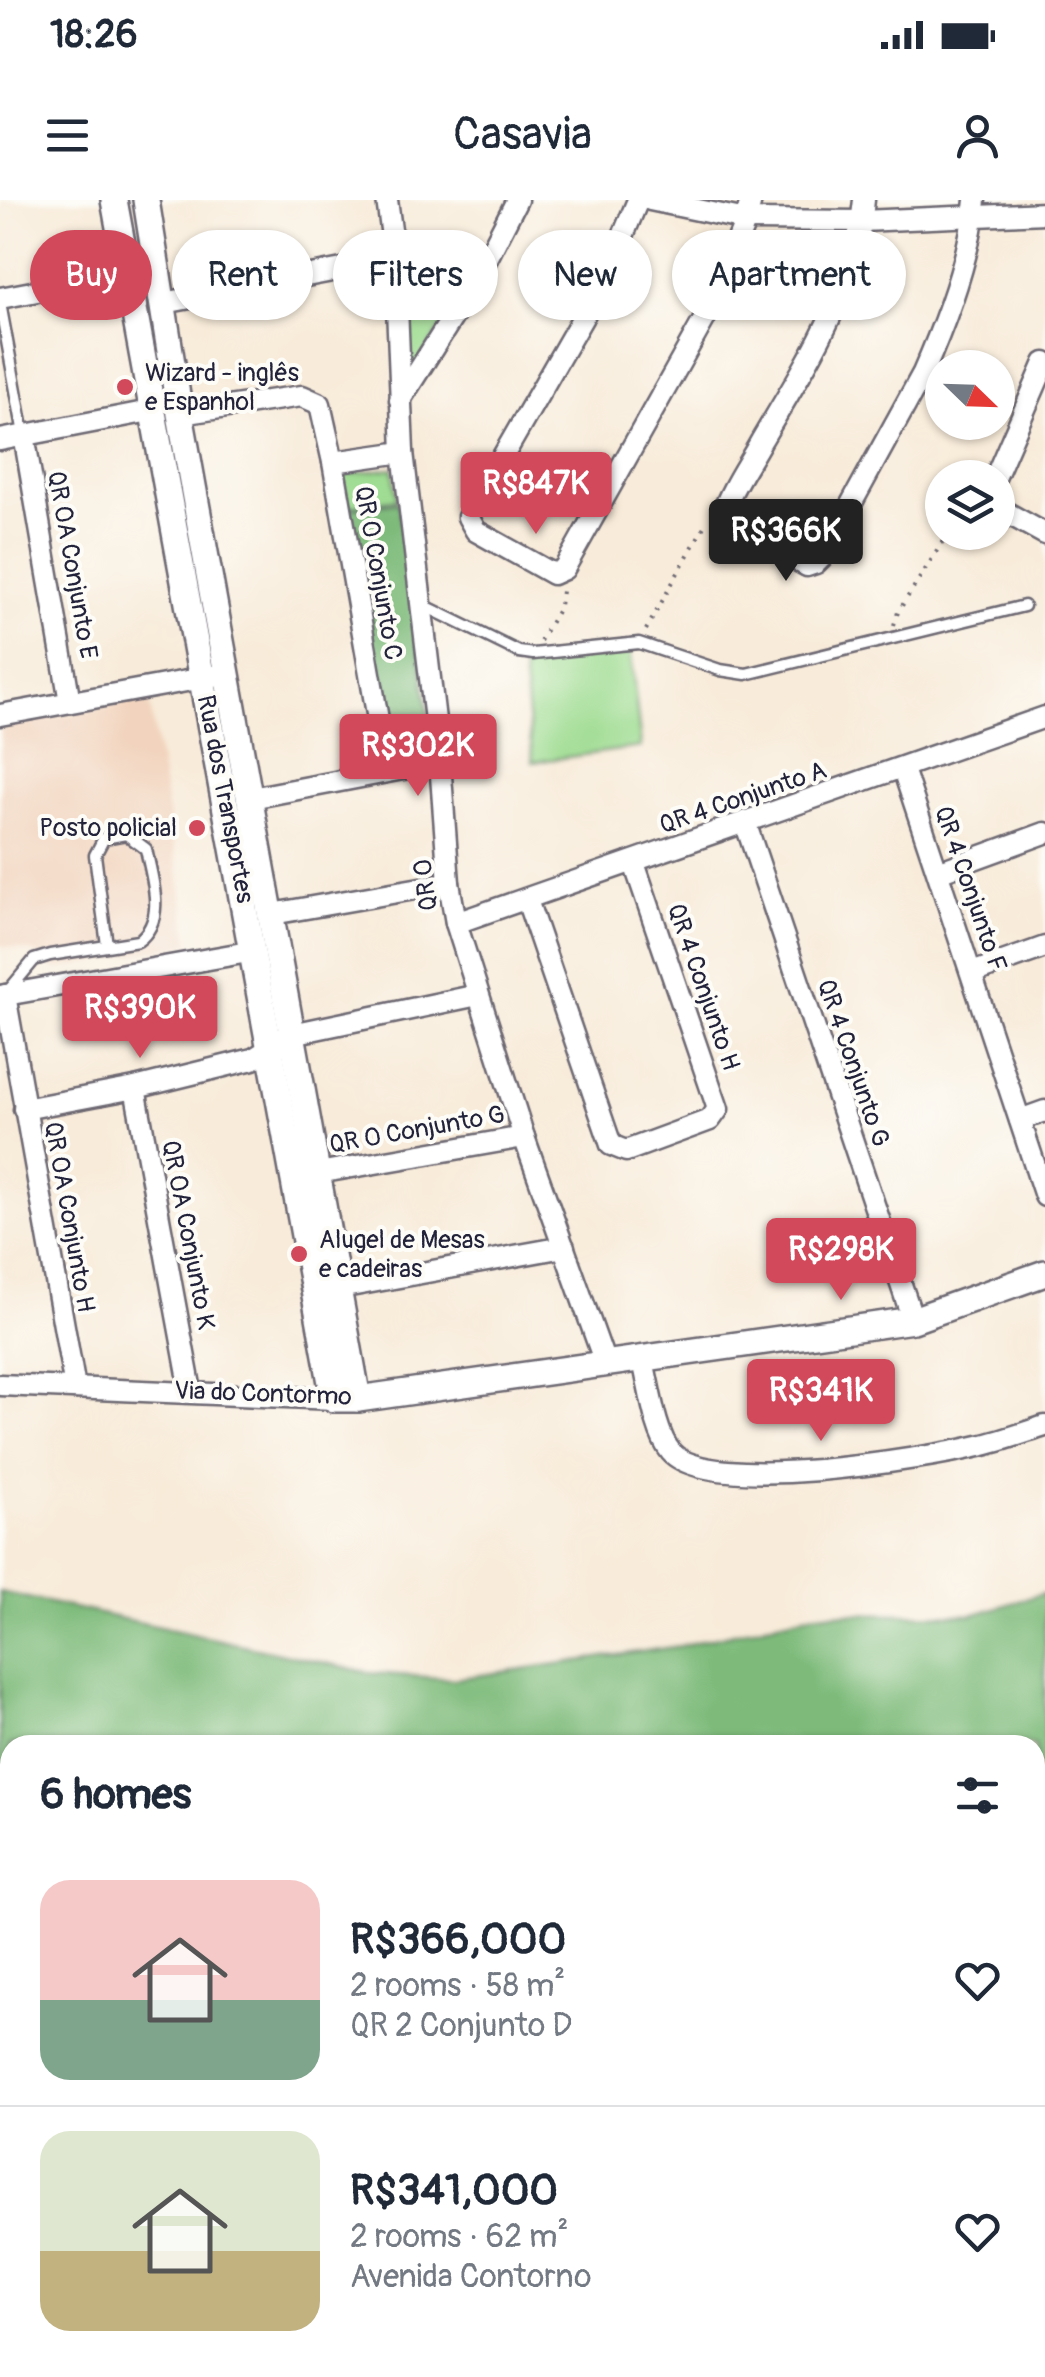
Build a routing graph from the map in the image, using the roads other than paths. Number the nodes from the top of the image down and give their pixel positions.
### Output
1 (114, 200) edge
2 (146, 200) edge
3 (387, 200) edge
4 (517, 200) edge
5 (638, 200) edge
6 (650, 200) edge
7 (974, 208) edge
8 (748, 210) edge
9 (863, 211) edge
10 (1045, 213) edge
11 (120, 230) edge
12 (151, 230) edge
13 (391, 230) edge
14 (152, 237) edge
15 (333, 270) edge
16 (30, 295) edge
17 (0, 301) edge
18 (164, 303) junction
19 (141, 320) edge
20 (397, 320) edge
21 (1045, 363) edge
22 (400, 400) junction
23 (167, 412) junction
24 (24, 435) junction
25 (0, 440) edge
26 (403, 452) junction
27 (1003, 460) edge
28 (334, 462) junction
29 (1015, 517) edge
30 (1045, 534) edge
31 (420, 604) junction
32 (1024, 606) dead end
33 (227, 674) junction
34 (201, 678) junction
35 (70, 702) junction
36 (0, 716) edge
37 (1045, 718) edge
38 (440, 762) junction
39 (903, 769) junction
40 (387, 771) junction
41 (251, 798) junction
42 (745, 822) junction
43 (1045, 833) edge
44 (634, 863) junction
45 (938, 872) junction
46 (449, 883) junction
47 (527, 900) junction
48 (272, 914) junction
49 (456, 923) junction
50 (107, 945) junction
51 (1045, 947) edge
52 (254, 951) junction
53 (972, 973) junction
54 (478, 995) junction
55 (2, 996) edge
56 (292, 1034) junction
57 (270, 1050) junction
58 (135, 1088) junction
59 (24, 1109) junction
60 (1045, 1111) edge
61 (1020, 1120) junction
62 (524, 1137) junction
63 (318, 1173) junction
64 (1045, 1196) edge
65 (564, 1246) junction
66 (1045, 1274) edge
67 (339, 1288) junction
68 (913, 1320) junction
69 (642, 1357) junction
70 (605, 1363) junction
71 (0, 1385) edge
72 (75, 1388) junction
73 (192, 1391) junction
74 (346, 1399) junction
75 (1045, 1426) edge

1 - 11 street, Rua dos Transportes
2 - 12 street, Rua dos Transportes
3 - 13 street, QR 0
4 - 22 street
5 - 8 street
6 - 8 street
7 - 9 street
7 - 9 street
7 - 10 street
8 - 9 street
14 - 18 street, Rua dos Transportes
15 - 18 street
16 - 17 street
17 - 24 lane
18 - 23 street, Rua dos Transportes
19 - 23 street, Rua dos Transportes
20 - 22 street, QR 0
21 - 27 street
22 - 26 street, QR 0
23 - 24 street
23 - 28 street, QR 0 Conjunto C
23 - 33 street, Rua dos Transportes
23 - 34 street, Rua dos Transportes
24 - 25 street
24 - 35 street, QR 0A Conjunto E
26 - 28 street
26 - 31 street, QR 0
28 - 40 street, QR 0 Conjunto C
29 - 30 street
31 - 32 lane
31 - 38 street, QR 0
33 - 34 street
33 - 41 street, Rua dos Transportes
34 - 35 street
34 - 52 street, Rua dos Transportes
35 - 36 street
37 - 39 street, QR 4 Conjunto A
38 - 40 street
38 - 46 street, QR 0
39 - 42 street, QR 4 Conjunto A
39 - 45 street, QR 4 Conjunto F
40 - 41 street
41 - 48 street, Rua dos Transportes
42 - 44 street, QR 4 Conjunto A
42 - 68 street, QR 4 Conjunto G
43 - 45 street
44 - 47 street, QR 4 Conjunto A
44 - 47 street, QR 4 Conjunto H
45 - 53 street, QR 4 Conjunto F
46 - 48 street
46 - 49 street, QR 0
47 - 49 street, QR 4 Conjunto A
48 - 56 street, Rua dos Transportes
49 - 54 street, QR 0
50 - 50 lane
50 - 55 lane
51 - 53 street
52 - 55 street
52 - 57 street, Rua dos Transportes
53 - 61 street, QR 4 Conjunto F
54 - 56 street
54 - 62 street, QR 0
55 - 59 street, QR 0A Conjunto H
56 - 57 street
56 - 63 street, Rua dos Transportes
57 - 58 street
57 - 74 street, Rua dos Transportes
58 - 59 street
58 - 73 street, QR 0A Conjunto K
59 - 72 street, QR 0A Conjunto H
60 - 61 street
61 - 64 street, QR 4 Conjunto F
62 - 63 street, QR 0 Conjunto G
62 - 65 street, QR 0
63 - 67 street, Rua dos Transportes
65 - 67 street
65 - 70 street, QR 0
66 - 68 street, Via do Contormo
67 - 74 street, Rua dos Transportes
68 - 69 street, Via do Contormo
69 - 70 street, Via do Contormo
69 - 75 street
70 - 74 street, Via do Contormo
71 - 72 street, Via do Contormo
72 - 73 street, Via do Contormo
73 - 74 street, Via do Contormo

